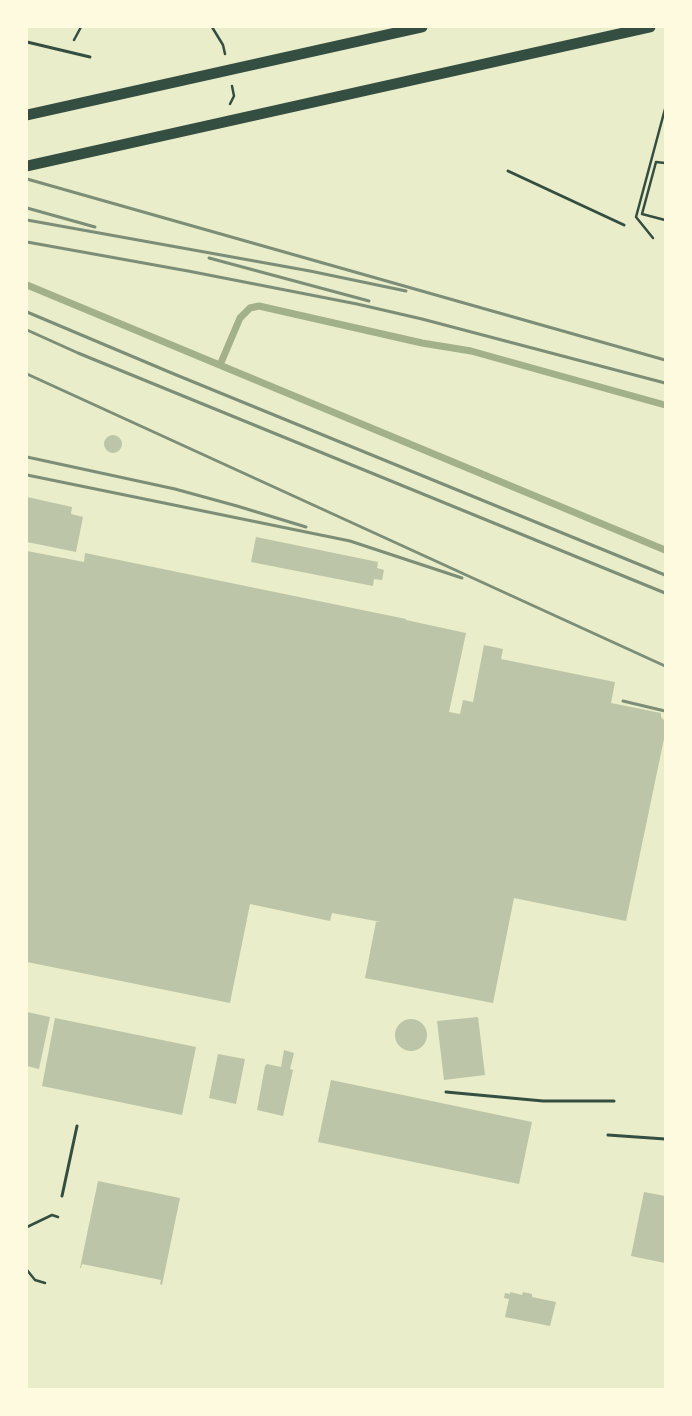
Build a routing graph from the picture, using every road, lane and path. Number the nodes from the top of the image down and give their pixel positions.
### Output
1 (422, 27) edge
2 (650, 27) edge
3 (27, 42) edge
4 (90, 56) dead end
5 (665, 109) edge
6 (27, 115) edge
7 (665, 163) edge
8 (27, 166) edge
9 (508, 171) dead end
10 (665, 220) edge
11 (624, 225) dead end
12 (653, 238) dead end
13 (446, 1092) dead end
14 (614, 1101) dead end
15 (77, 1126) dead end
16 (608, 1134) dead end
17 (665, 1139) edge
18 (62, 1196) dead end
19 (58, 1217) dead end
20 (27, 1227) edge
21 (27, 1270) edge
22 (45, 1283) dead end

1 - 6 highway
2 - 8 highway
3 - 4 lane
5 - 12 path
7 - 10 path
9 - 11 lane
13 - 14 lane
15 - 18 lane
16 - 17 lane
19 - 20 path
21 - 22 path

